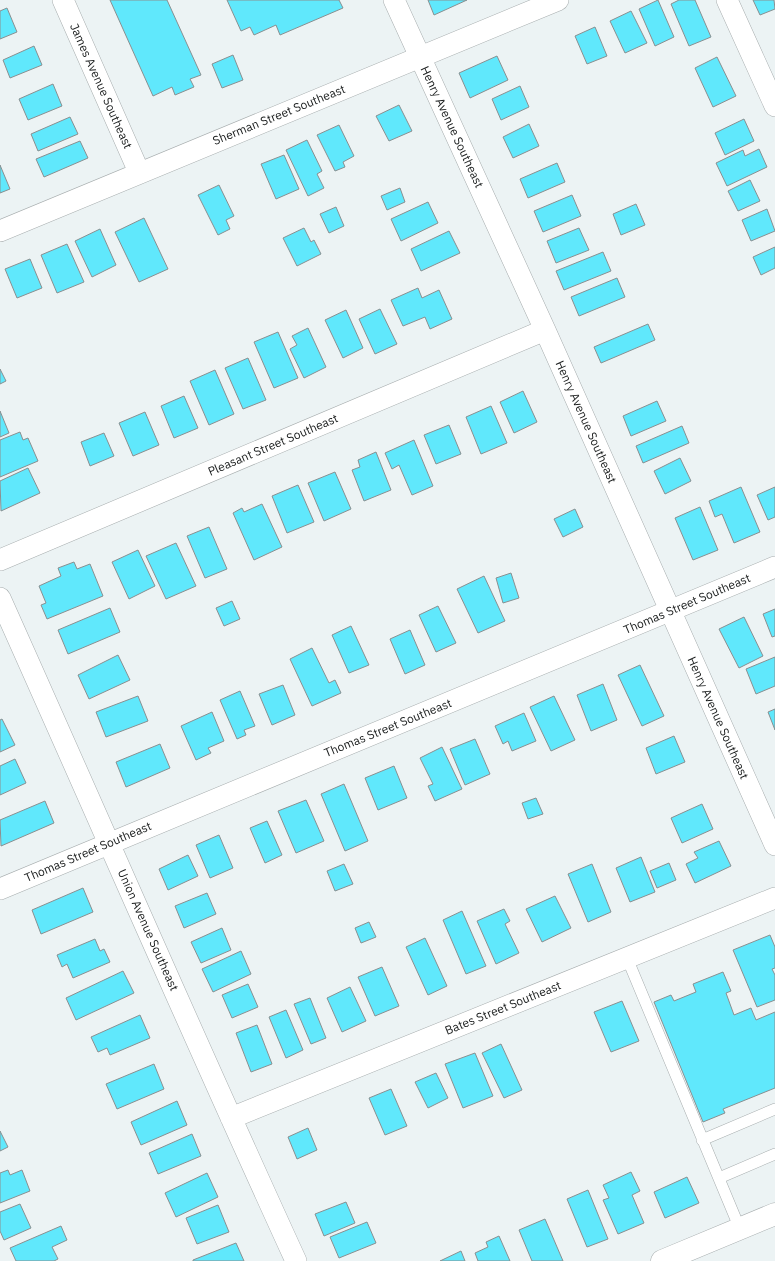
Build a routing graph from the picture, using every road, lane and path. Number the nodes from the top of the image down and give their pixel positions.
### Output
1 (62, 0) edge
2 (394, 0) edge
3 (558, 0) edge
4 (727, 0) edge
5 (420, 58) junction
6 (775, 106) edge
7 (139, 172) junction
8 (0, 231) edge
9 (545, 330) junction
10 (0, 560) edge
11 (775, 567) edge
12 (0, 598) edge
13 (670, 611) junction
14 (110, 843) junction
15 (775, 845) edge
16 (0, 889) edge
17 (775, 898) edge
18 (628, 958) junction
19 (775, 1109) edge
20 (230, 1118) junction
21 (702, 1140) junction
22 (775, 1154) edge
23 (718, 1178) junction
24 (775, 1214) edge
25 (740, 1229) junction
26 (296, 1261) edge
27 (662, 1261) edge

1 - 7 street, James Avenue Southeast
2 - 5 street, Henry Avenue Southeast
3 - 5 street, Sherman Street Southeast
4 - 6 street
5 - 7 street, Sherman Street Southeast
5 - 9 street, Henry Avenue Southeast
7 - 8 street, Sherman Street Southeast
9 - 10 street, Pleasant Street Southeast
9 - 13 street, Henry Avenue Southeast
11 - 13 street, Thomas Street Southeast
12 - 14 street, Union Avenue Southeast
13 - 14 street, Thomas Street Southeast
13 - 15 street, Henry Avenue Southeast
14 - 16 street, Thomas Street Southeast
14 - 20 street, Union Avenue Southeast
17 - 18 street, Bates Street Southeast
18 - 20 street, Bates Street Southeast
18 - 21 lane
19 - 21 lane
20 - 26 street, Union Avenue Southeast
21 - 23 lane
22 - 23 lane
23 - 25 lane
24 - 25 main road
25 - 27 main road

